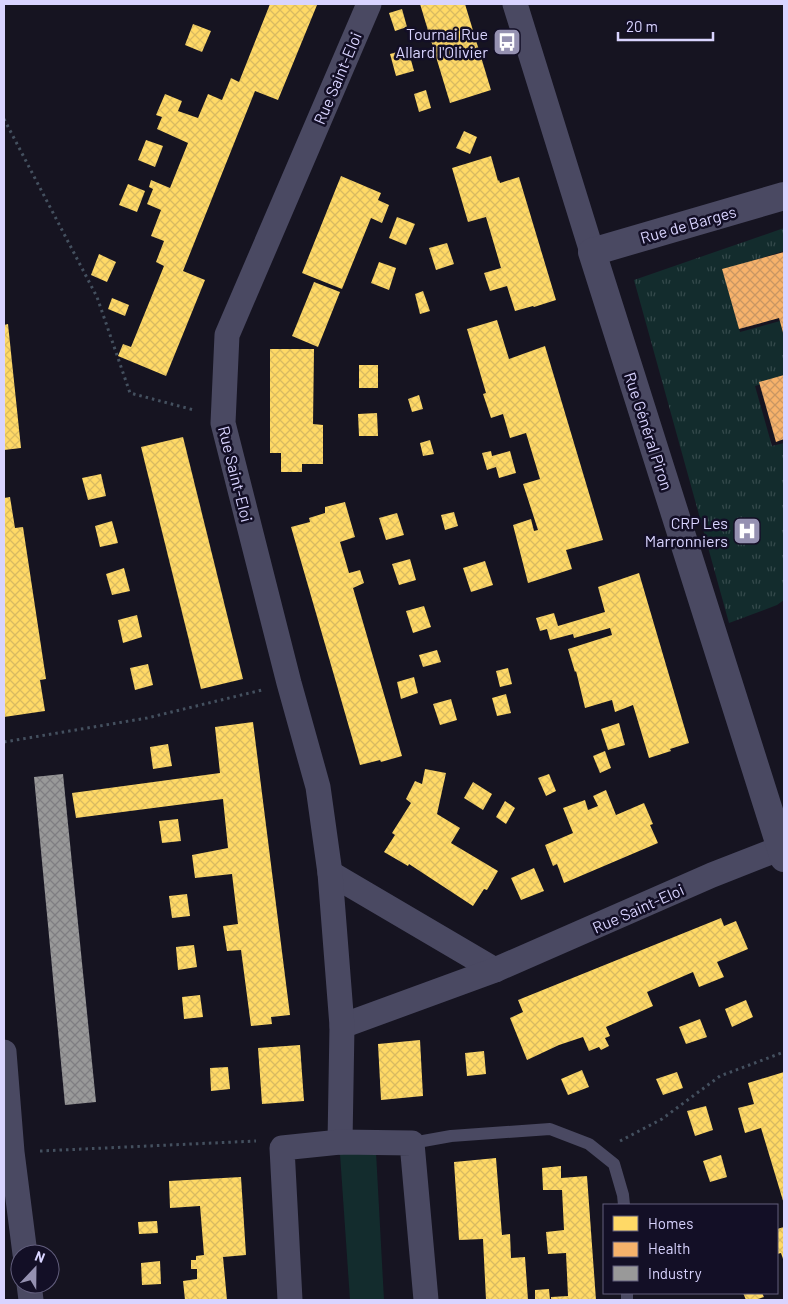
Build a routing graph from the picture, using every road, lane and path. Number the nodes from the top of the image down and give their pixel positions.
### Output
1 (369, 4) edge
2 (515, 4) edge
3 (4, 119) edge
4 (784, 196) edge
5 (592, 252) junction
6 (223, 423) junction
7 (289, 683) junction
8 (4, 742) edge
9 (783, 853) edge
10 (330, 873) junction
11 (495, 970) junction
12 (342, 1026) junction
13 (4, 1052) edge
14 (784, 1052) edge
15 (340, 1142) junction
16 (412, 1144) junction
17 (282, 1148) junction
18 (8, 1153) edge
19 (614, 1164) junction
20 (624, 1204) edge
21 (23, 1244) edge
22 (290, 1300) edge
23 (426, 1300) edge

1 - 6 street, Rue Saint-Eloi
2 - 5 street, Rue Général Piron
3 - 6 path
4 - 5 street, Rue de Barges
5 - 9 street, Rue Général Piron
6 - 7 street, Rue Saint-Eloi
7 - 8 path
7 - 10 street, Rue Saint-Eloi
9 - 11 street, Rue Saint-Eloi
10 - 11 street
10 - 12 street, Rue Saint-Eloi
11 - 12 street, Rue Saint-Eloi
12 - 15 street, Rue Saint-Eloi
13 - 18 street
14 - 19 path
15 - 16 street
15 - 17 street
16 - 19 lane
16 - 23 street
17 - 18 path
17 - 22 street
18 - 21 street
19 - 20 lane

